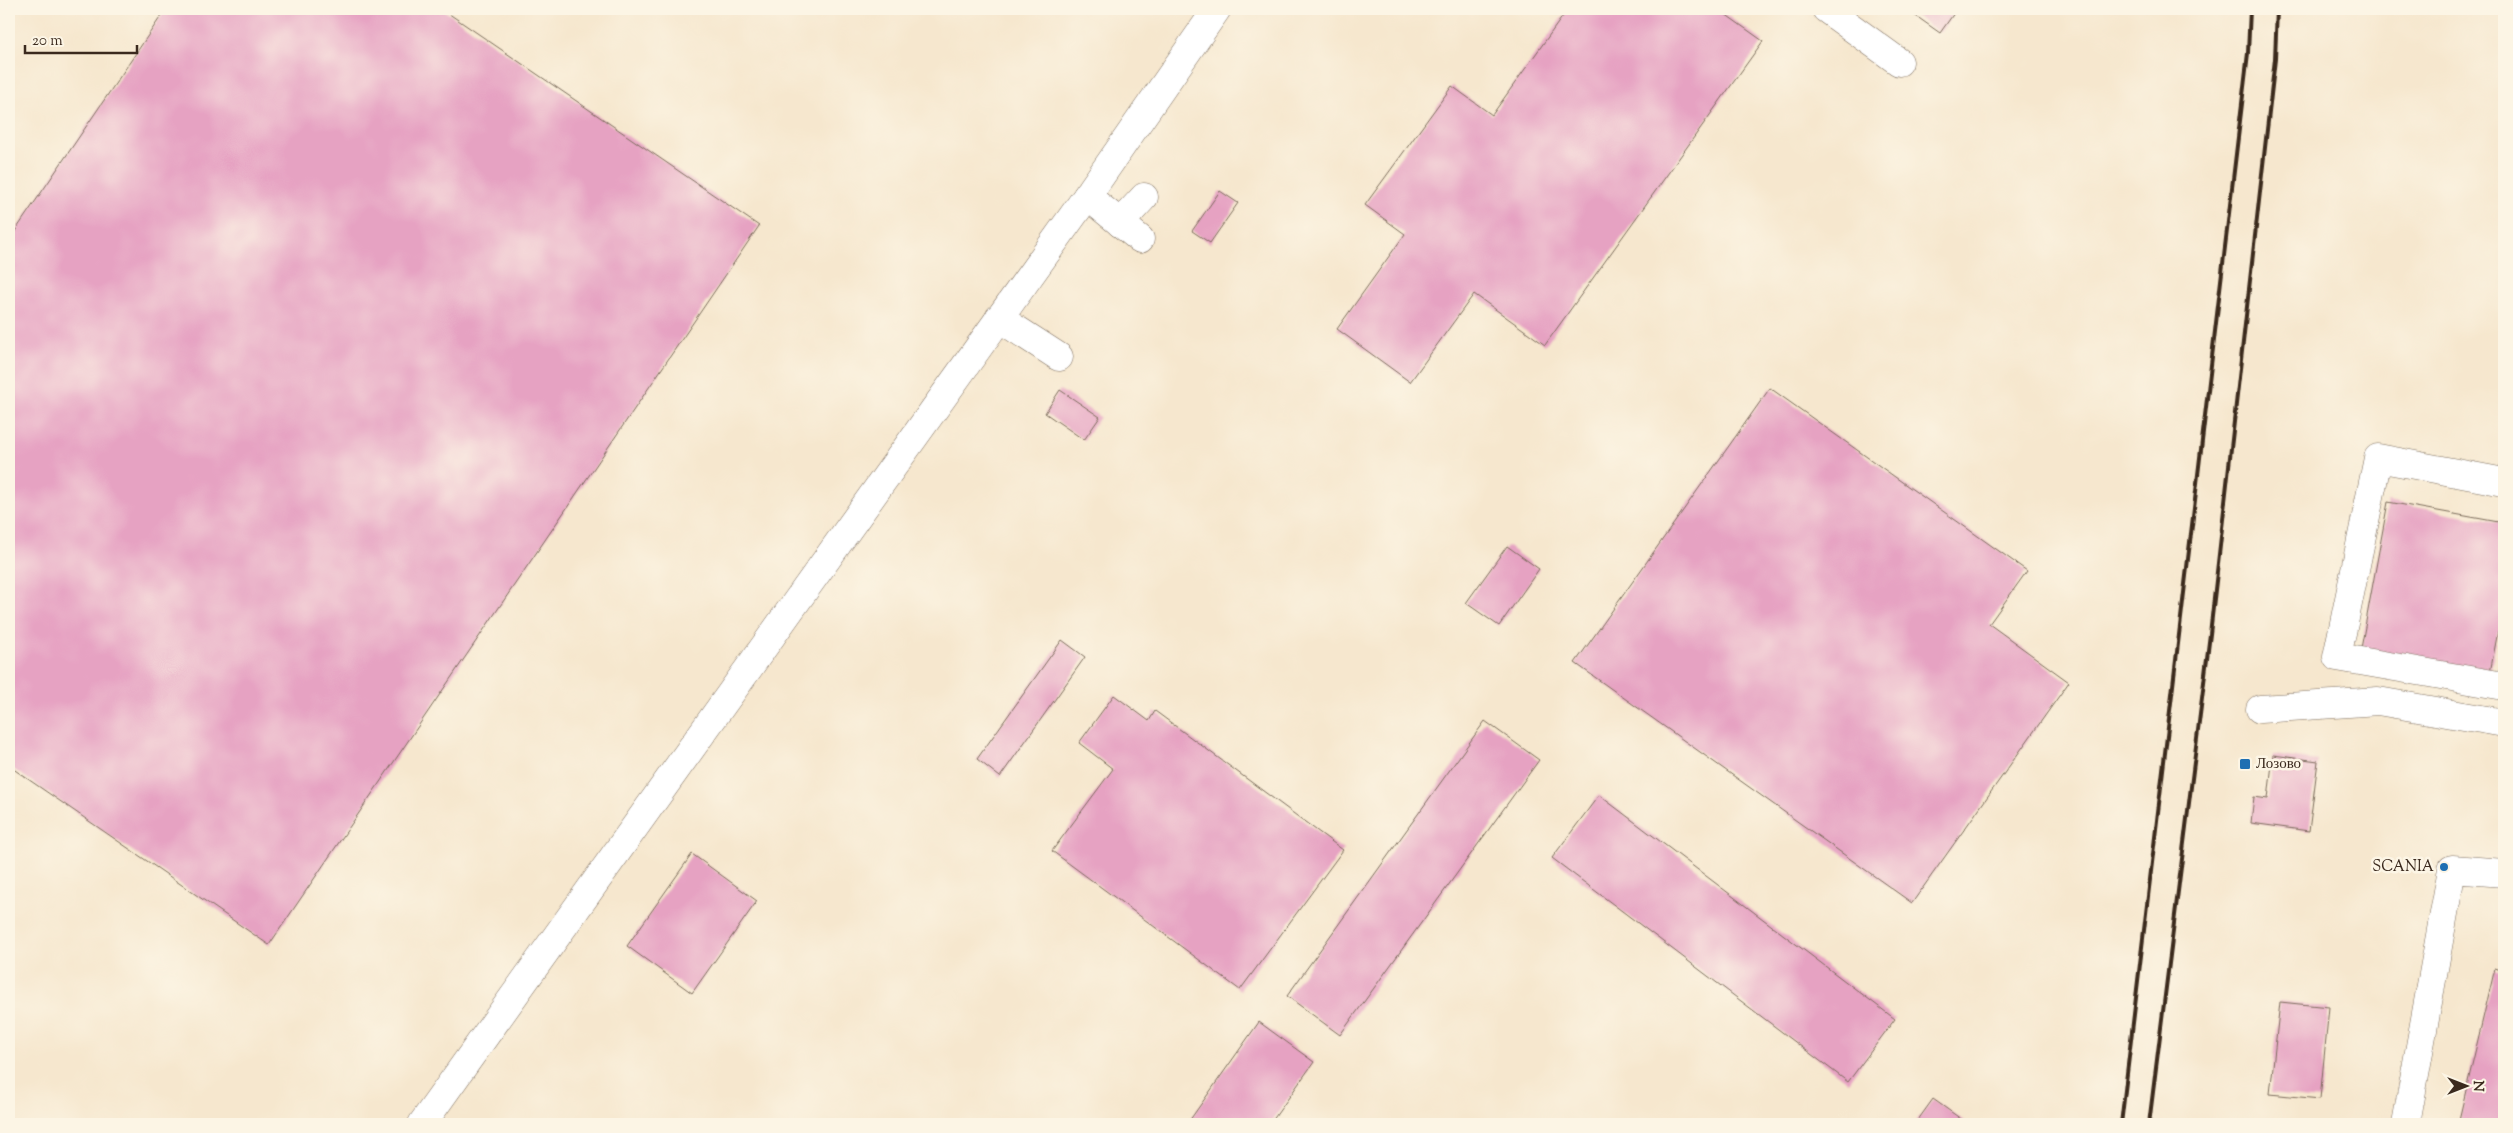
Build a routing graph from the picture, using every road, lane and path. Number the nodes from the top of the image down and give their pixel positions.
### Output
1 (1216, 9) edge
2 (1826, 9) edge
3 (1899, 62) dead end
4 (1087, 196) junction
5 (1144, 197) dead end
6 (999, 318) junction
7 (1059, 357) dead end
8 (2504, 482) edge
9 (2504, 686) edge
10 (2260, 709) dead end
11 (2504, 723) edge
12 (2504, 873) edge
13 (422, 1124) edge
14 (2406, 1124) edge

1 - 4 lane
2 - 3 lane
4 - 5 lane
4 - 6 lane
6 - 7 lane
6 - 13 lane
8 - 9 lane
10 - 11 lane
12 - 14 lane

